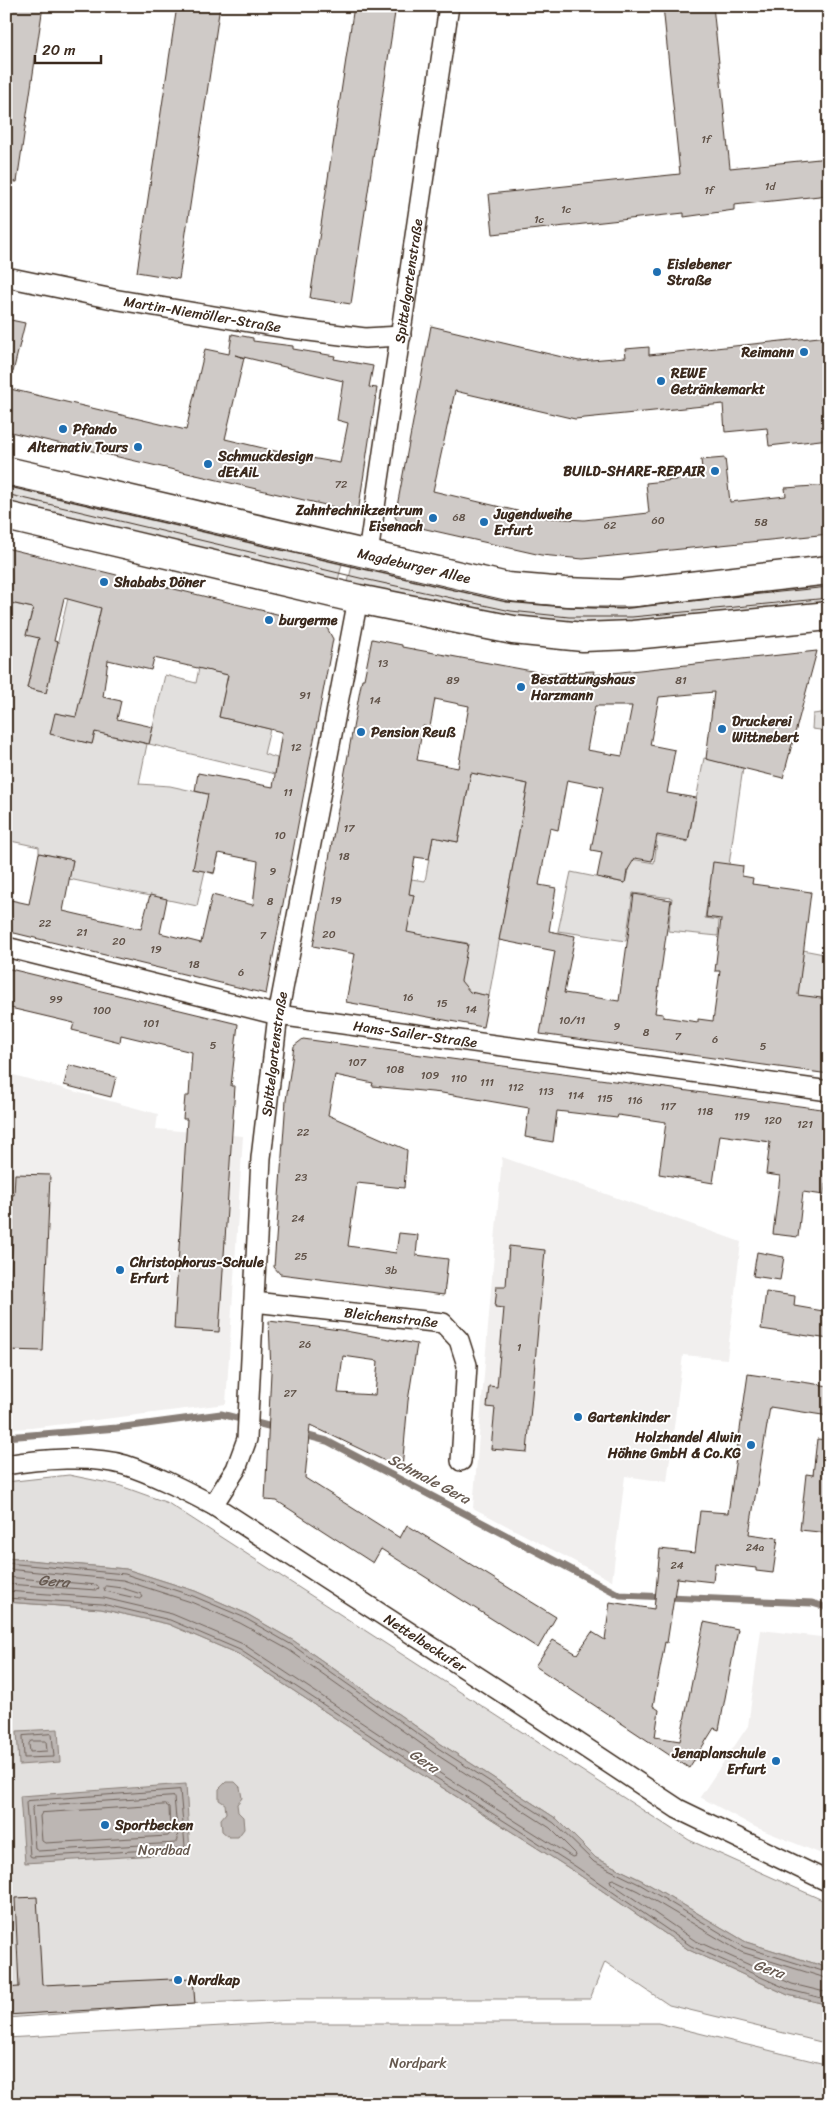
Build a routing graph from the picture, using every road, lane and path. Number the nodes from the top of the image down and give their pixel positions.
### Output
1 (449, 6) edge
2 (6, 277) edge
3 (401, 336) junction
4 (6, 471) edge
5 (6, 516) edge
6 (368, 554) junction
7 (829, 570) edge
8 (358, 600) junction
9 (829, 616) edge
10 (6, 947) edge
11 (278, 1016) junction
12 (829, 1091) edge
13 (254, 1302) junction
14 (461, 1461) dead end
15 (6, 1465) edge
16 (212, 1505) junction
17 (829, 1882) edge

1 - 3 street, Spittelgartenstraße
2 - 3 street, Martin-Niemöller-Straße
3 - 6 street, Spittelgartenstraße
4 - 6 main road, Magdeburger Allee
5 - 8 main road
6 - 7 main road, Magdeburger Allee
8 - 9 main road
8 - 11 street, Spittelgartenstraße
10 - 11 street, Hans-Sailer-Straße
11 - 12 street, Hans-Sailer-Straße
11 - 13 street, Spittelgartenstraße
13 - 14 street, Bleichenstraße
13 - 16 street, Spittelgartenstraße
15 - 16 street, Nettelbeckufer
16 - 17 street, Nettelbeckufer

